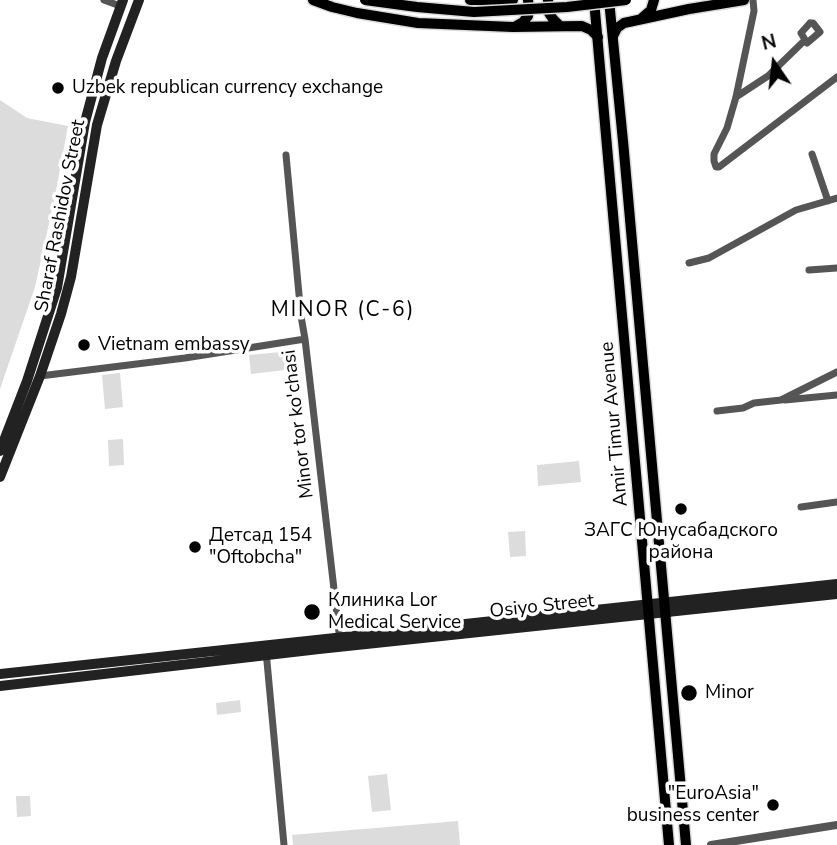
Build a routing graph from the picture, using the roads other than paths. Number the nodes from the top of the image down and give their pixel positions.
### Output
1 (104, 0) edge
2 (139, 0) edge
3 (313, 0) edge
4 (365, 0) edge
5 (470, 0) edge
6 (513, 0) edge
7 (528, 0) edge
8 (548, 0) edge
9 (594, 0) edge
10 (609, 0) edge
11 (626, 0) edge
12 (654, 0) edge
13 (673, 0) edge
14 (744, 0) edge
15 (753, 0) edge
16 (121, 3) edge
17 (689, 9) junction
18 (639, 19) junction
19 (560, 26) junction
20 (513, 27) junction
21 (613, 36) junction
22 (598, 37) junction
23 (804, 40) dead end
24 (837, 77) edge
25 (736, 97) junction
26 (812, 154) dead end
27 (286, 155) dead end
28 (627, 187) junction
29 (611, 189) junction
30 (837, 198) edge
31 (828, 201) junction
32 (689, 263) dead end
33 (837, 268) edge
34 (809, 270) dead end
35 (305, 339) junction
36 (837, 372) edge
37 (40, 376) junction
38 (837, 396) edge
39 (781, 400) junction
40 (717, 411) dead end
41 (0, 450) edge
42 (652, 461) junction
43 (636, 464) junction
44 (0, 477) edge
45 (837, 502) edge
46 (801, 507) dead end
47 (837, 584) edge
48 (837, 594) edge
49 (664, 607) junction
50 (648, 608) junction
51 (340, 642) junction
52 (265, 650) junction
53 (0, 674) edge
54 (0, 686) edge
55 (837, 825) edge
56 (284, 845) edge
57 (669, 845) edge
58 (686, 845) edge
59 (711, 845) edge

1 - 16 street
2 - 37 main road, Sharaf Rashidov Street
3 - 20 main road
4 - 11 main road, bridge
5 - 6 main road
7 - 20 main road
8 - 19 main road
9 - 22 main road, Amir Timur Avenue
10 - 21 main road
12 - 18 main road
13 - 17 main road
14 - 17 main road
15 - 25 street
16 - 41 main road, Sharaf Rashidov Street
17 - 18 main road
18 - 21 main road
19 - 20 main road
19 - 22 main road
21 - 28 main road, Amir Timur Avenue
22 - 29 main road, Amir Timur Avenue
23 - 25 street
24 - 25 street
26 - 31 street
27 - 35 street, Minor tor ko'chasi
28 - 29 main road
28 - 42 main road, Amir Timur Avenue
29 - 43 main road, Amir Timur Avenue
30 - 31 street
31 - 32 street
33 - 34 street
35 - 37 street
35 - 51 street, Minor tor ko'chasi
36 - 39 street
37 - 44 main road, Sharaf Rashidov Street
38 - 39 street
39 - 40 street
42 - 43 main road
42 - 49 main road, Amir Timur Avenue
43 - 50 main road, Amir Timur Avenue
45 - 46 street
47 - 49 main road, Osiyo Street
48 - 49 main road, Osiyo Street
49 - 50 main road, Osiyo Street
49 - 58 main road, Amir Timur Avenue
50 - 51 main road, Osiyo Street
50 - 57 main road, Amir Timur Avenue
51 - 52 main road, Osiyo Street
52 - 53 main road, Osiyo Street
52 - 54 main road, Osiyo Street
52 - 56 street
55 - 59 street

